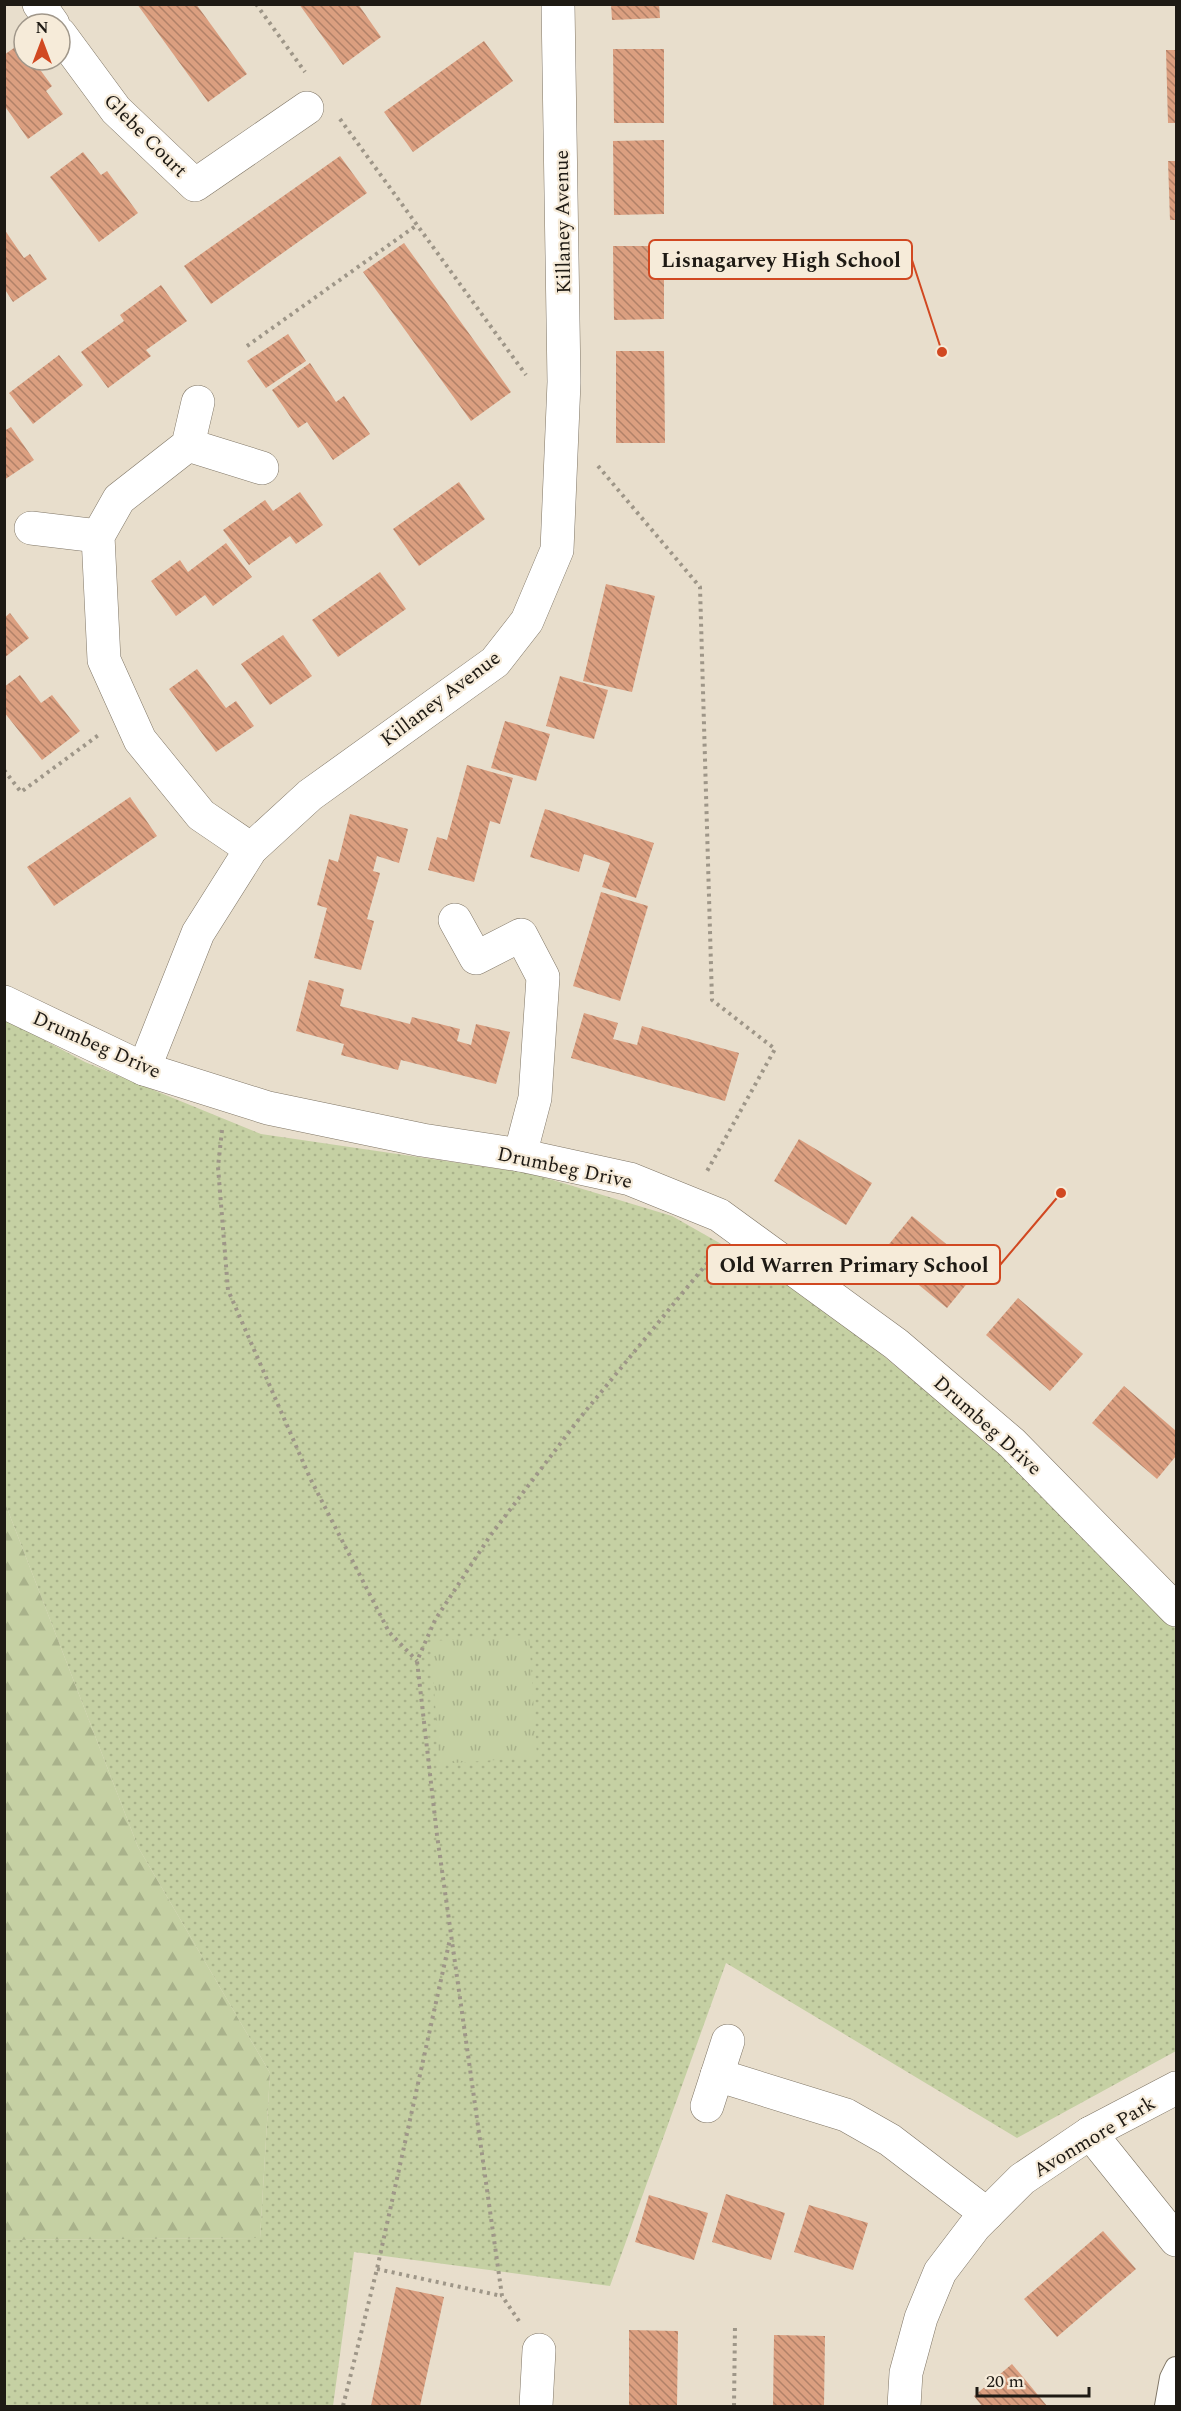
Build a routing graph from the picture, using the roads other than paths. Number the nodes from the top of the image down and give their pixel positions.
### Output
1 (558, 4) edge
2 (72, 50) edge
3 (317, 100) road end
4 (198, 402) dead end
5 (188, 445) junction
6 (262, 468) dead end
7 (31, 528) dead end
8 (98, 537) junction
9 (251, 849) junction
10 (455, 920) dead end
11 (4, 1002) edge
12 (144, 1069) junction
13 (520, 1155) junction
14 (1176, 1610) edge
15 (728, 2041) dead end
16 (1176, 2088) edge
17 (1090, 2133) junction
18 (987, 2214) junction
19 (1176, 2240) edge
20 (538, 2350) road end
21 (1176, 2368) edge
22 (536, 2406) edge
23 (904, 2406) edge
24 (1166, 2406) edge

1 - 9 street, Killaney Avenue
2 - 3 street, Glebe Court
4 - 5 street
5 - 6 street
5 - 8 street
7 - 8 street
8 - 9 street
9 - 12 street, Killaney Avenue
10 - 13 street
11 - 12 street, Drumbeg Drive
12 - 13 street, Drumbeg Drive
13 - 14 street, Drumbeg Drive
15 - 18 street
16 - 17 street, Avonmore Park
17 - 18 street, Avonmore Park
17 - 19 street
18 - 23 street, Avonmore Park
20 - 22 street
21 - 24 lane

